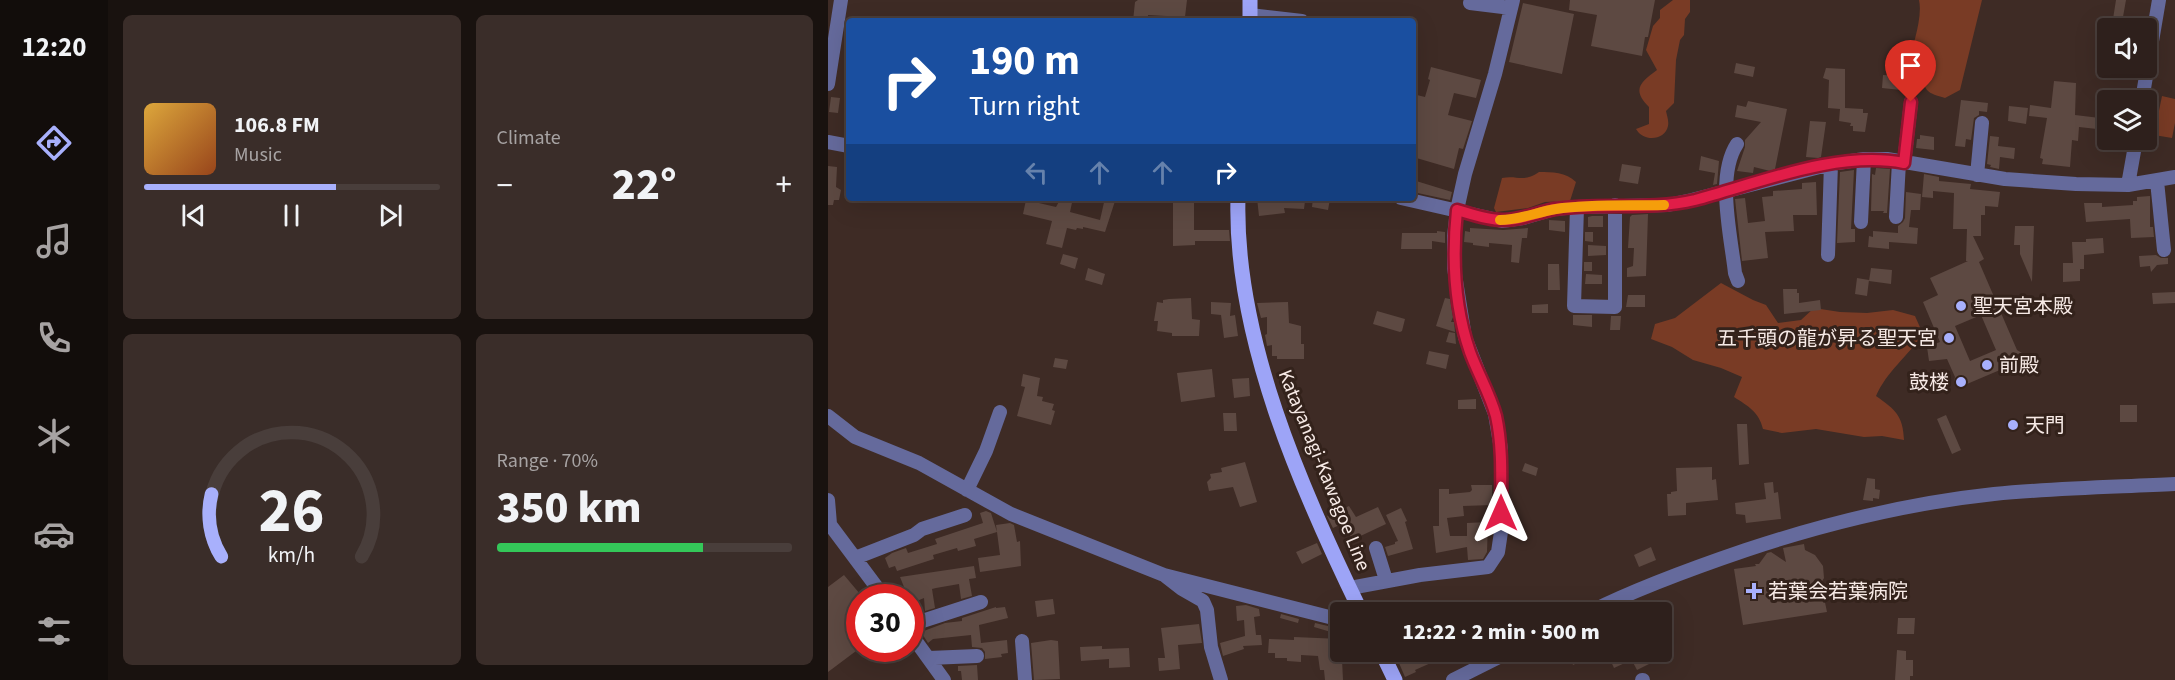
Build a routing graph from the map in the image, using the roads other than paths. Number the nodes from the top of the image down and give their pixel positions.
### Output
1 (841, 0) edge
2 (2159, 0) edge
3 (1470, 3) dead end
4 (1512, 4) edge
5 (1250, 12) edge
6 (1285, 18) edge
7 (828, 84) edge
8 (2144, 90) edge
9 (1911, 102) dead end
10 (1982, 123) dead end
11 (828, 142) edge
12 (1737, 144) dead end
13 (846, 145) edge
14 (2134, 150) edge
15 (1864, 159) junction
16 (1902, 162) junction
17 (1831, 164) junction
18 (1977, 175) junction
19 (2175, 177) edge
20 (2157, 181) junction
21 (2128, 185) junction
22 (1726, 191) junction
23 (1238, 201) edge
24 (1415, 201) edge
25 (1615, 205) junction
26 (1576, 207) junction
27 (1457, 210) junction
28 (1896, 216) dead end
29 (1861, 222) dead end
30 (2164, 250) dead end
31 (1828, 255) dead end
32 (1738, 281) dead end
33 (1000, 412) dead end
34 (828, 416) edge
35 (2175, 484) edge
36 (967, 490) junction
37 (828, 500) edge
38 (965, 515) dead end
39 (829, 523) edge
40 (1376, 548) dead end
41 (855, 558) junction
42 (1164, 574) junction
43 (1386, 580) junction
44 (874, 584) edge
45 (1350, 588) junction
46 (981, 602) dead end
47 (1356, 602) edge
48 (1610, 602) edge
49 (1330, 617) edge
50 (924, 620) edge
51 (1022, 641) dead end
52 (924, 651) edge
53 (976, 656) dead end
54 (929, 658) junction
55 (1386, 662) edge
56 (1489, 662) edge
57 (944, 680) edge
58 (1025, 680) edge
59 (1221, 680) edge
60 (1395, 680) edge
61 (1453, 680) edge

1 - 7 street
2 - 8 street
3 - 4 street
4 - 27 street
5 - 6 street
9 - 16 street
10 - 18 street
11 - 13 street
12 - 22 street
14 - 21 street
15 - 16 street
15 - 17 street
15 - 29 street
16 - 18 street
16 - 28 street
17 - 22 street
17 - 31 street
18 - 21 street
19 - 20 street
20 - 21 street
20 - 30 street
22 - 25 street
22 - 32 street
23 - 45 main road, Katayanagi-Kawagoe Line
24 - 27 street
25 - 26 street
25 - 26 street
26 - 27 street
27 - 43 street
33 - 36 street
34 - 36 street
35 - 48 street
36 - 42 street
37 - 39 street
38 - 41 street
39 - 41 street
40 - 43 street
41 - 44 street
42 - 49 street
42 - 59 street
43 - 45 street
45 - 47 main road, Katayanagi-Kawagoe Line
46 - 50 street
51 - 58 street
52 - 54 street
53 - 54 street
54 - 57 street
55 - 60 main road
56 - 61 street

